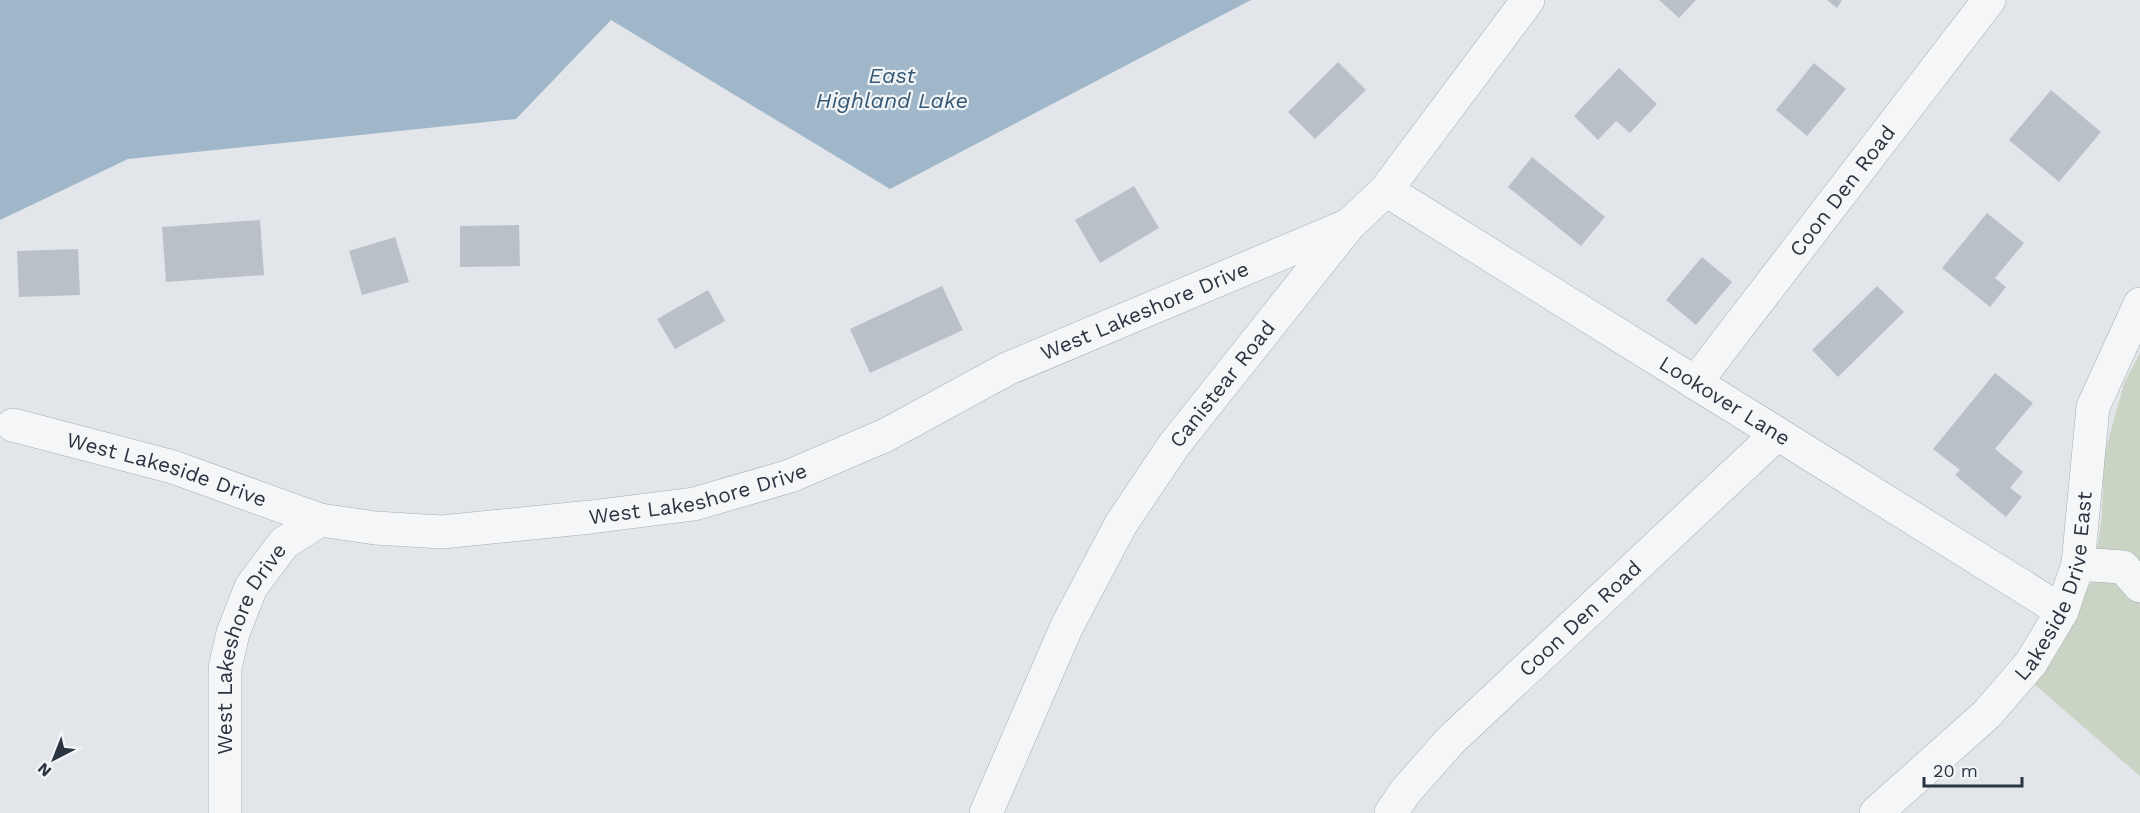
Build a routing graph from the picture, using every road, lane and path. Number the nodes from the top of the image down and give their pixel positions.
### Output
1 (1528, 0) edge
2 (1989, 0) edge
3 (1386, 190) junction
4 (1349, 225) junction
5 (2140, 303) edge
6 (1695, 383) junction
7 (14, 425) dead end
8 (1777, 434) junction
9 (320, 520) junction
10 (2078, 564) junction
11 (2140, 586) edge
12 (2062, 611) junction
13 (225, 813) edge
14 (986, 813) edge
15 (1391, 813) edge
16 (1876, 813) edge

1 - 3 street, Canistear Road
2 - 6 street, Coon Den Road
3 - 4 street, Canistear Road
3 - 6 street, Lookover Lane
4 - 9 street, West Lakeshore Drive
4 - 14 street, Canistear Road
5 - 10 street, Lakeside Drive East
6 - 8 street, Lookover Lane
7 - 9 street, West Lakeside Drive
8 - 12 street, Lookover Lane
8 - 15 street, Coon Den Road
9 - 13 street, West Lakeshore Drive
10 - 11 street
10 - 12 street, Lakeside Drive East
12 - 16 street, Lakeside Drive East

